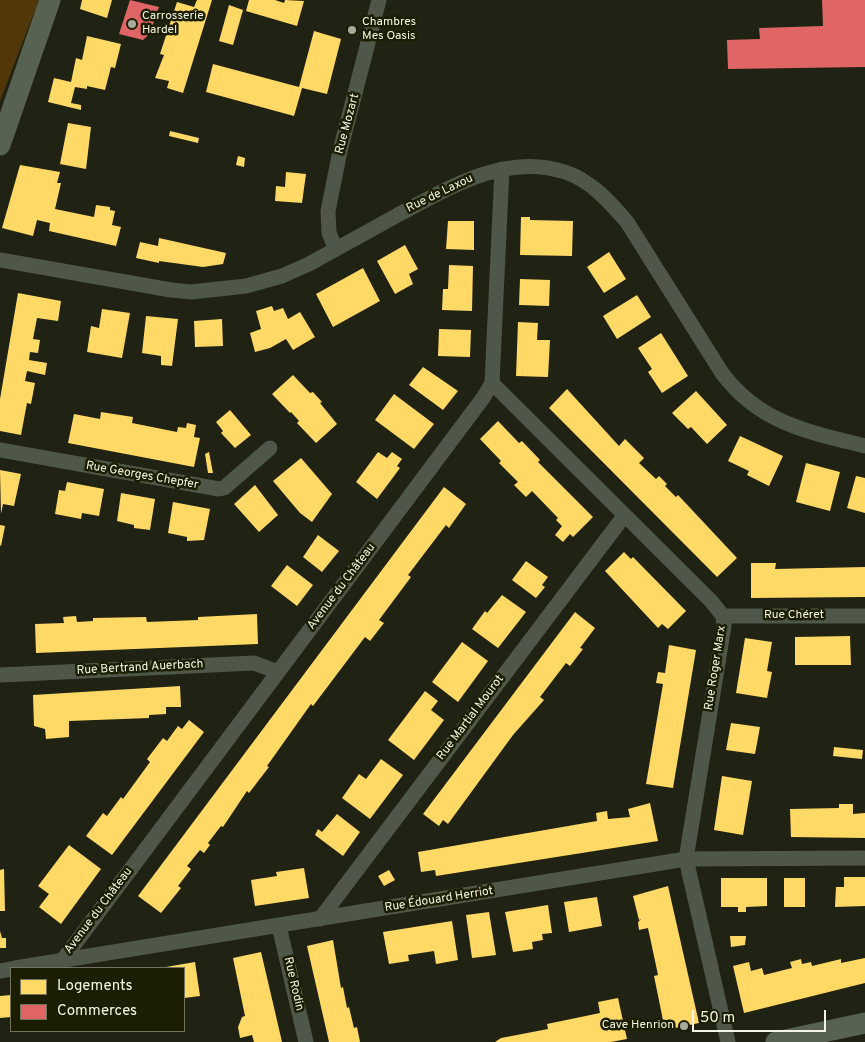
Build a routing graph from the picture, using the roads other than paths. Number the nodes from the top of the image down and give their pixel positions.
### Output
1 (50, 0) edge
2 (379, 1) edge
3 (0, 145) edge
4 (502, 170) junction
5 (336, 249) junction
6 (0, 260) edge
7 (492, 383) junction
8 (865, 446) edge
9 (270, 448) dead end
10 (0, 450) edge
11 (624, 516) junction
12 (723, 616) junction
13 (865, 616) edge
14 (278, 672) junction
15 (0, 675) edge
16 (865, 858) edge
17 (686, 859) junction
18 (320, 919) junction
19 (279, 926) junction
20 (62, 961) junction
21 (22, 967) edge
22 (865, 1023) edge
23 (306, 1042) edge
24 (728, 1042) edge
25 (776, 1042) edge

1 - 3 street
2 - 5 street, Rue Mozart
4 - 5 street, Rue de Laxou
4 - 7 street
4 - 8 street, Rue de Laxou
5 - 6 street, Rue de Laxou
7 - 11 street, Rue Roger Marx
7 - 14 street, Avenue du Château
9 - 10 street, Rue Georges Chepfer
11 - 12 street, Rue Roger Marx
11 - 18 street, Rue Martial Mourot
12 - 13 street, Rue Chéret
12 - 17 street, Rue Roger Marx
14 - 15 street, Rue Bertrand Auerbach
14 - 20 street, Avenue du Château
16 - 17 street, Rue Édouard Herriot
17 - 18 street, Rue Édouard Herriot
17 - 24 street, Rue Roger Marx
18 - 19 street, Rue Édouard Herriot
19 - 20 street, Rue Édouard Herriot
19 - 23 street, Rue Rodin
20 - 21 street, Rue Édouard Herriot
22 - 25 street

